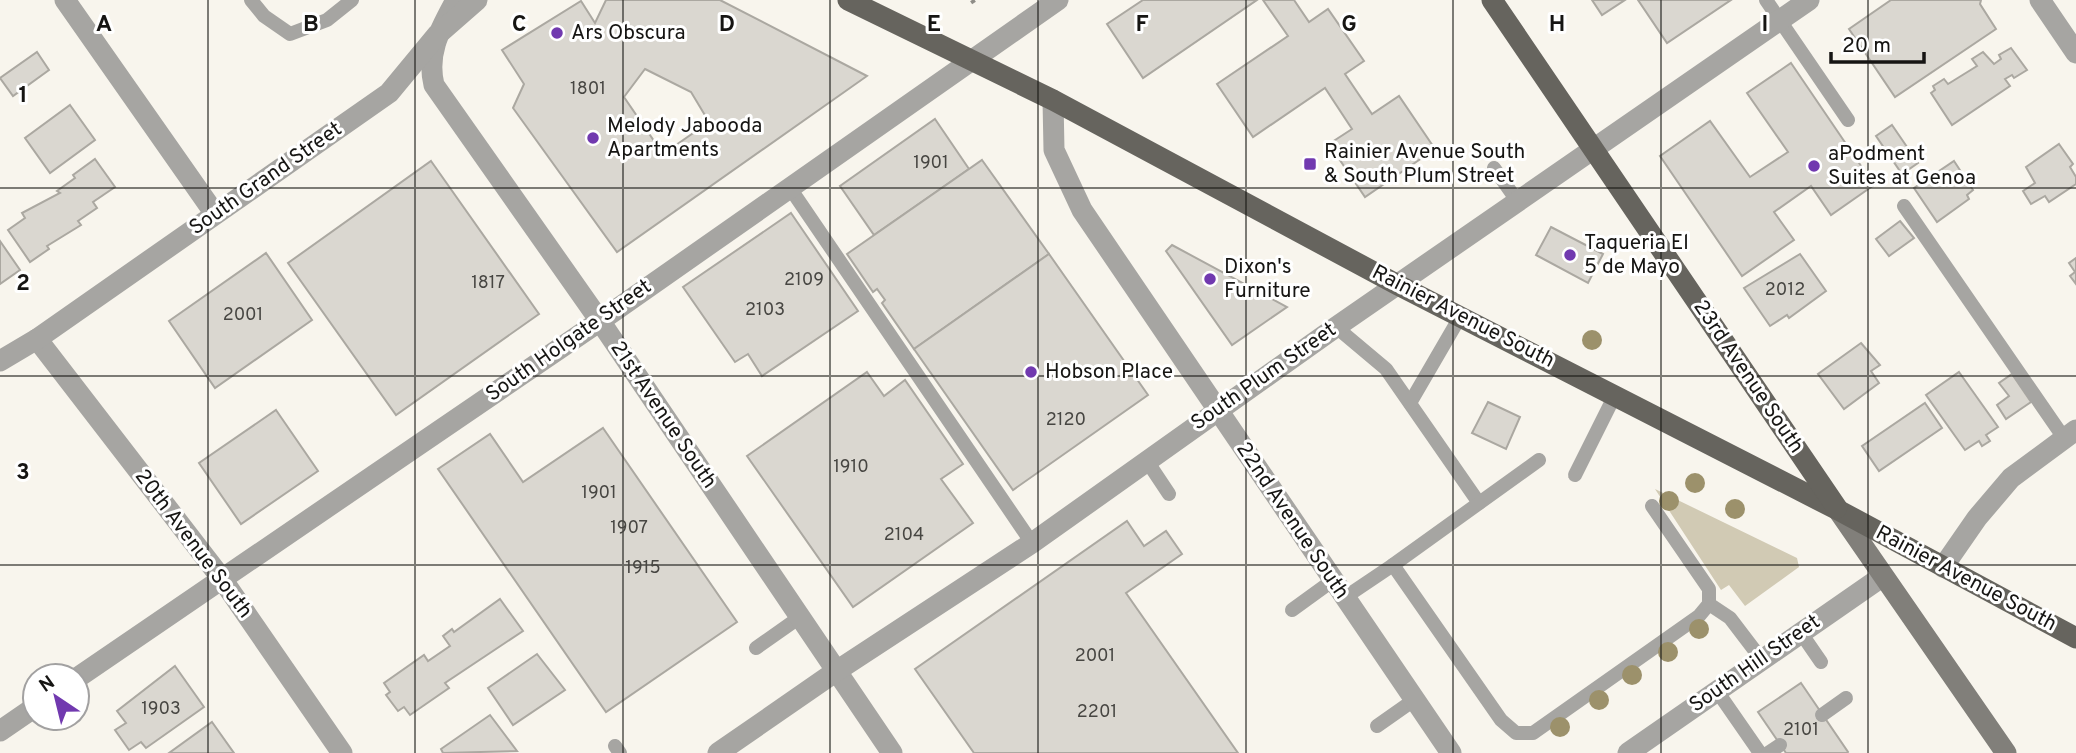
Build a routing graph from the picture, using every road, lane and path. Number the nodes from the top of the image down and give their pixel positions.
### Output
1 (65, 0) edge
2 (251, 0) edge
3 (352, 0) edge
4 (456, 0) edge
5 (477, 0) edge
6 (848, 0) edge
7 (1058, 0) edge
8 (1492, 0) edge
9 (1766, 0) edge
10 (1809, 0) edge
11 (2040, 0) edge
12 (1780, 20) junction
13 (437, 35) junction
14 (2076, 53) edge
15 (970, 62) junction
16 (1053, 100) junction
17 (1847, 120) dead end
18 (1593, 151) junction
19 (1494, 168) dead end
20 (790, 188) junction
21 (1518, 202) junction
22 (1904, 205) dead end
23 (215, 214) junction
24 (1398, 285) junction
25 (1460, 317) junction
26 (600, 321) junction
27 (1336, 327) junction
28 (37, 339) junction
29 (0, 361) edge
30 (1615, 395) junction
31 (1410, 403) junction
32 (1217, 410) junction
33 (2070, 434) edge
34 (1539, 460) dead end
35 (1147, 461) junction
36 (1575, 475) dead end
37 (1169, 494) dead end
38 (1479, 503) junction
39 (1652, 506) dead end
40 (1838, 510) junction
41 (1032, 543) junction
42 (1393, 565) junction
43 (1943, 567) junction
44 (1883, 576) junction
45 (222, 579) junction
46 (1338, 589) junction
47 (1709, 604) junction
48 (1292, 610) dead end
49 (800, 617) junction
50 (1801, 633) junction
51 (2076, 638) edge
52 (755, 648) dead end
53 (1762, 660) junction
54 (1821, 662) dead end
55 (91, 668) edge
56 (835, 672) junction
57 (1717, 691) junction
58 (1846, 698) dead end
59 (1414, 700) junction
60 (1822, 715) dead end
61 (21, 717) edge
62 (1377, 726) dead end
63 (0, 732) edge
64 (342, 753) edge
65 (718, 753) edge
66 (892, 753) edge
67 (1451, 753) edge
68 (1628, 753) edge
69 (1760, 753) edge
70 (2006, 753) edge

1 - 23 street
2 - 3 lane
4 - 13 street, 21st Avenue South
5 - 13 street, South Grand Street
6 - 15 main road, Rainier Avenue South
7 - 15 street, South Holgate Street
8 - 18 main road, 23rd Avenue South
9 - 12 lane
10 - 12 street, South Plum Street
11 - 14 street
12 - 17 lane
12 - 18 street, South Plum Street
13 - 23 street, South Grand Street
13 - 26 street, 21st Avenue South
15 - 16 main road, Rainier Avenue South
15 - 20 street, South Holgate Street
16 - 24 main road, Rainier Avenue South
16 - 32 street, 22nd Avenue South
18 - 21 street, South Plum Street
18 - 40 main road, 23rd Avenue South
19 - 21 lane
20 - 26 street, South Holgate Street
20 - 41 lane
21 - 24 street, South Plum Street
22 - 33 lane
23 - 28 street, South Grand Street
24 - 25 main road, Rainier Avenue South
24 - 27 street, South Plum Street
25 - 30 main road, Rainier Avenue South
25 - 31 lane
26 - 45 street, South Holgate Street
26 - 49 street, 21st Avenue South
27 - 31 lane
27 - 32 street, South Plum Street
28 - 29 street, South Grand Street
28 - 45 street, 20th Avenue South
30 - 36 lane
30 - 40 main road, Rainier Avenue South
31 - 38 lane
32 - 35 street, South Plum Street
32 - 46 street, 22nd Avenue South
33 - 43 street
34 - 38 lane
35 - 37 lane
35 - 41 street, South Plum Street
38 - 42 lane
39 - 47 lane
40 - 43 main road, Rainier Avenue South
40 - 44 main road, 23rd Avenue South
41 - 56 street, South Plum Street
42 - 46 lane
42 - 47 lane
43 - 51 main road, Rainier Avenue South
44 - 50 street, South Hill Street
44 - 70 main road, 23rd Avenue South
45 - 55 street, South Holgate Street
45 - 64 street, 20th Avenue South
46 - 48 lane
46 - 59 street, 22nd Avenue South
47 - 53 lane
49 - 52 lane
49 - 56 street, 21st Avenue South
50 - 53 street, South Hill Street
50 - 54 lane
53 - 57 street, South Hill Street
56 - 65 street, South Plum Street
56 - 66 street, 21st Avenue South
57 - 68 street, South Hill Street
57 - 69 lane
58 - 60 lane
59 - 62 lane
59 - 67 street, 22nd Avenue South
61 - 63 street

